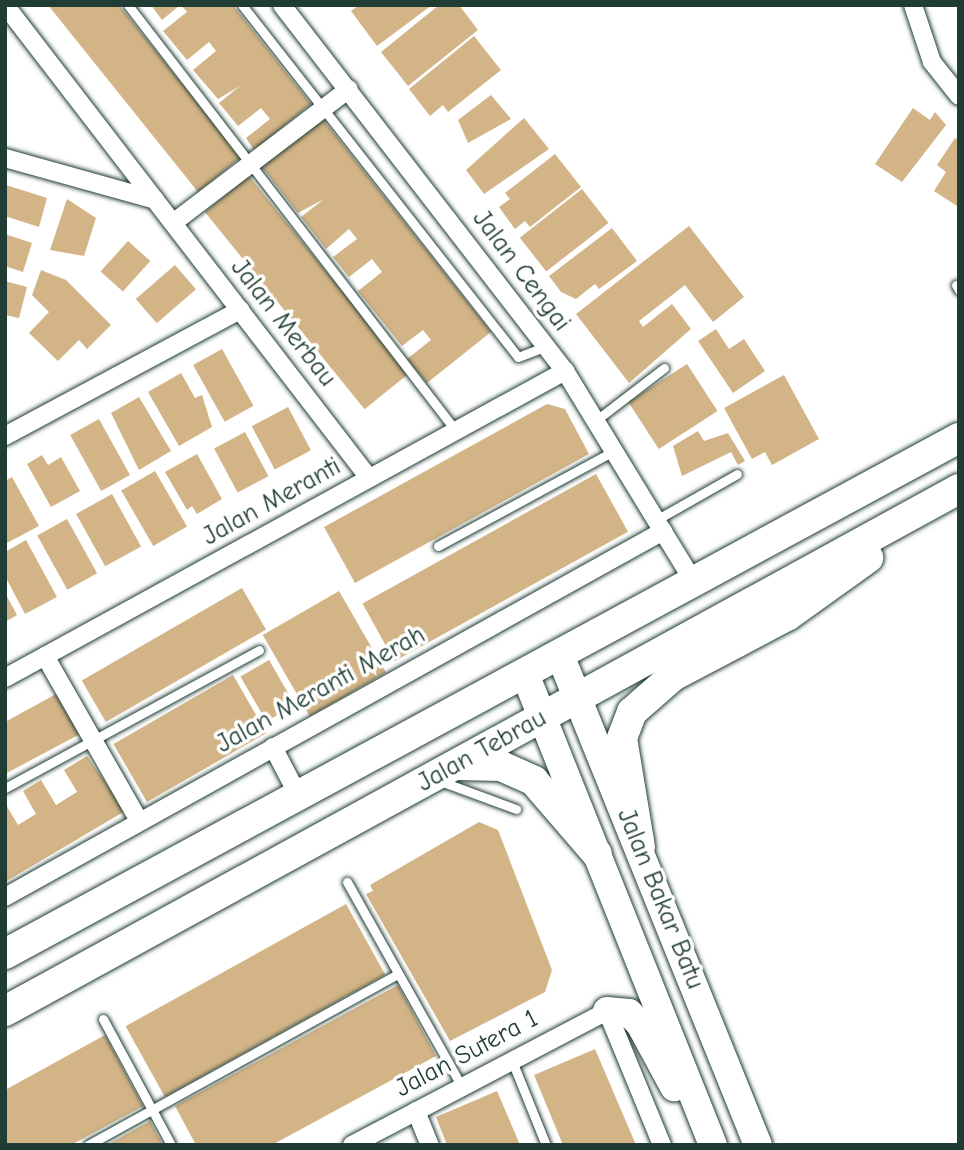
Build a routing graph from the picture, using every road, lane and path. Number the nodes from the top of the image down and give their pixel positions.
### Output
1 (5, 5) edge
2 (128, 5) edge
3 (242, 5) edge
4 (282, 5) edge
5 (913, 5) edge
6 (349, 89) junction
7 (959, 96) edge
8 (324, 108) junction
9 (5, 158) edge
10 (250, 165) junction
11 (155, 200) junction
12 (173, 223) junction
13 (240, 310) junction
14 (546, 346) junction
15 (664, 368) dead end
16 (565, 371) junction
17 (595, 421) junction
18 (456, 431) junction
19 (5, 436) edge
20 (959, 438) edge
21 (614, 451) junction
22 (737, 474) dead end
23 (369, 478) junction
24 (959, 489) edge
25 (926, 508) junction
26 (660, 525) junction
27 (438, 546) dead end
28 (695, 584) junction
29 (259, 650) dead end
30 (560, 655) junction
31 (45, 656) junction
32 (525, 674) junction
33 (5, 678) edge
34 (579, 698) junction
35 (543, 718) junction
36 (93, 740) junction
37 (272, 747) junction
38 (455, 765) junction
39 (424, 783) junction
40 (5, 788) edge
41 (298, 795) junction
42 (516, 809) dead end
43 (139, 821) junction
44 (640, 847) junction
45 (597, 855) junction
46 (347, 882) dead end
47 (5, 897) edge
48 (5, 954) edge
49 (398, 974) junction
50 (5, 1011) edge
51 (607, 1011) junction
52 (103, 1019) dead end
53 (512, 1061) junction
54 (461, 1087) junction
55 (152, 1110) junction
56 (416, 1111) junction
57 (699, 1111) junction
58 (88, 1145) edge
59 (171, 1145) edge
60 (352, 1145) edge
61 (430, 1145) edge
62 (546, 1145) edge
63 (662, 1145) edge
64 (713, 1145) edge
65 (758, 1145) edge

1 - 11 street, Jalan Merbau
2 - 10 lane
3 - 8 lane
4 - 6 street, Jalan Cengai
5 - 7 street
6 - 8 street
6 - 14 street, Jalan Cengai
8 - 10 street
8 - 14 lane
9 - 11 street
10 - 12 street
10 - 18 lane
11 - 12 street, Jalan Merbau
12 - 13 street, Jalan Merbau
13 - 19 street
13 - 23 street, Jalan Merbau
14 - 16 street, Jalan Cengai
15 - 17 lane
16 - 17 street, Jalan Cengai
16 - 18 street, Jalan Meranti
17 - 21 street, Jalan Cengai
18 - 23 street, Jalan Meranti
20 - 28 highway, Jalan Tebrau
21 - 26 street, Jalan Cengai
21 - 27 lane
22 - 26 lane
23 - 31 street, Jalan Meranti
24 - 25 highway, Jalan Tebrau
25 - 34 highway, Jalan Tebrau
25 - 44 highway
26 - 28 street, Jalan Cengai
26 - 37 street, Jalan Meranti Merah
28 - 30 highway, Jalan Tebrau
29 - 36 lane
30 - 32 highway, Jalan Tebrau
30 - 34 main road, Jalan Bakar Batu
31 - 33 street, Jalan Meranti
31 - 36 street
32 - 35 main road, Jalan Bakar Batu
32 - 41 highway, Jalan Tebrau
34 - 35 highway, Jalan Tebrau
34 - 44 main road, Jalan Bakar Batu
35 - 38 highway, Jalan Tebrau
35 - 45 main road, Jalan Bakar Batu
36 - 40 lane
36 - 43 street
37 - 41 street
37 - 43 street, Jalan Meranti Merah
38 - 39 highway, Jalan Tebrau
38 - 45 highway
39 - 42 lane
39 - 50 highway, Jalan Tebrau
41 - 48 highway, Jalan Tebrau
43 - 47 street, Jalan Meranti Merah
44 - 65 main road, Jalan Bakar Batu
45 - 57 main road, Jalan Bakar Batu
46 - 49 lane
49 - 54 lane
49 - 55 lane
51 - 53 street, Jalan Sutera 1
51 - 57 main road
51 - 63 street
52 - 55 lane
53 - 54 street, Jalan Sutera 1
53 - 62 lane
54 - 56 street, Jalan Sutera 1
55 - 58 lane
55 - 59 lane
56 - 60 street, Jalan Sutera 1
56 - 61 street
57 - 64 main road, Jalan Bakar Batu

